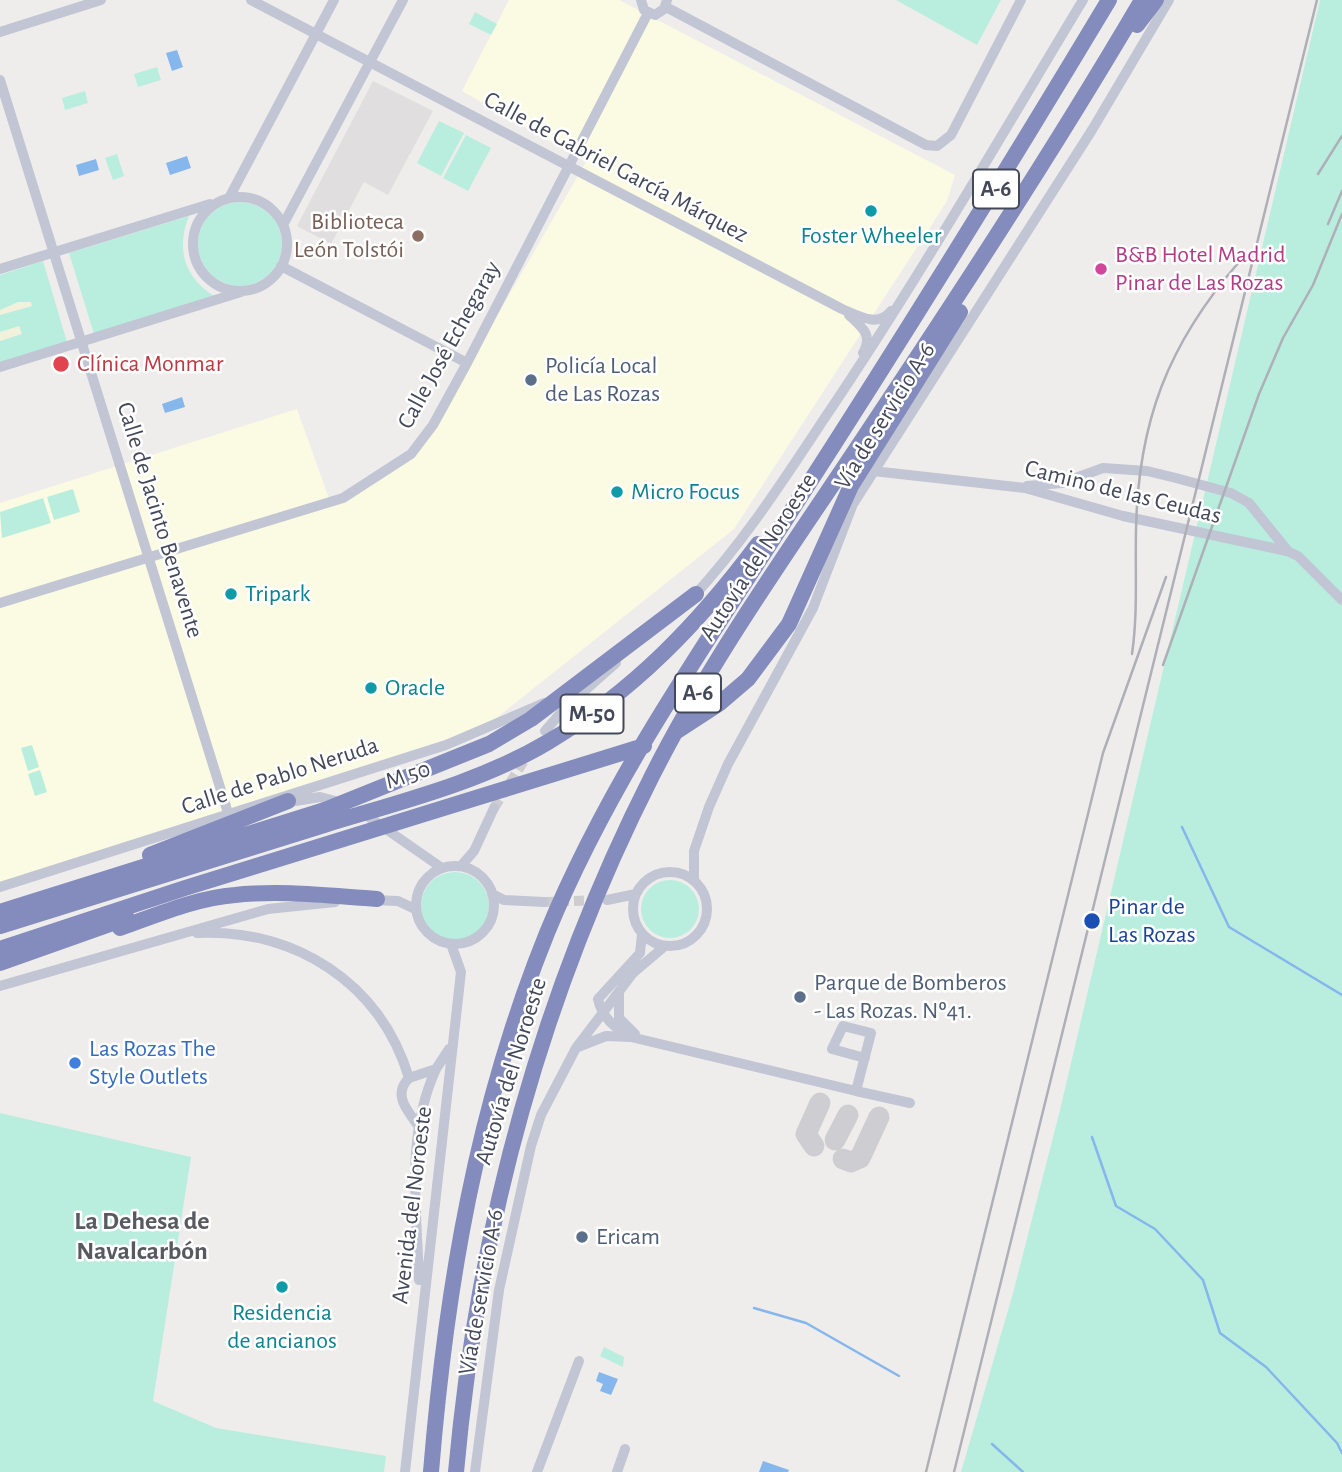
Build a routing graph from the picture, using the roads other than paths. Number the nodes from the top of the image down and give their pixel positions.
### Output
1 (101, 0) edge
2 (251, 0) edge
3 (334, 0) edge
4 (403, 0) edge
5 (640, 0) edge
6 (1021, 0) edge
7 (1083, 0) edge
8 (1109, 0) edge
9 (1142, 0) edge
10 (1154, 0) edge
11 (1169, 0) edge
12 (666, 4) edge
13 (648, 13) junction
14 (0, 32) edge
15 (316, 33) junction
16 (370, 62) junction
17 (0, 80) edge
18 (569, 165) junction
19 (229, 198) junction
20 (217, 203) junction
21 (283, 225) junction
22 (54, 252) junction
23 (930, 258) junction
24 (281, 266) junction
25 (0, 269) edge
26 (247, 290) junction
27 (842, 309) junction
28 (82, 341) junction
29 (467, 363) junction
30 (0, 367) edge
31 (879, 375) junction
32 (804, 449) junction
33 (873, 471) junction
34 (1017, 487) junction
35 (1287, 551) junction
36 (149, 556) junction
37 (696, 594) junction
38 (1342, 600) edge
39 (0, 603) edge
40 (569, 691) junction
41 (545, 731) dead end
42 (288, 801) junction
43 (494, 808) tunnel mouth
44 (228, 813) junction
45 (387, 828) junction
46 (186, 830) junction
47 (461, 866) junction
48 (442, 868) junction
49 (694, 880) junction
50 (0, 887) edge
51 (492, 894) junction
52 (636, 894) junction
53 (377, 899) junction
54 (523, 902) junction
55 (544, 902) tunnel mouth
56 (415, 909) junction
57 (7, 910) edge
58 (633, 912) junction
59 (493, 914) junction
60 (0, 926) edge
61 (177, 933) junction
62 (642, 934) junction
63 (451, 944) junction
64 (665, 946) junction
65 (0, 949) edge
66 (0, 963) edge
67 (0, 986) edge
68 (620, 990) junction
69 (602, 1012) junction
70 (631, 1037) junction
71 (646, 1041) junction
72 (451, 1047) junction
73 (576, 1048) junction
74 (865, 1058) dead end
75 (436, 1069) junction
76 (408, 1078) junction
77 (856, 1091) junction
78 (910, 1103) dead end
79 (417, 1124) junction
80 (420, 1317) junction
81 (579, 1361) dead end
82 (625, 1449) dead end
83 (405, 1472) edge
84 (431, 1472) edge
85 (456, 1472) edge
86 (475, 1472) edge
87 (537, 1472) edge
88 (617, 1472) edge

1 - 14 street
2 - 15 street, Calle de Gabriel García Márquez
3 - 15 street
4 - 16 street
5 - 13 street
6 - 12 street
7 - 23 street, Vía de servicio A-6
8 - 31 highway, Autovía del Noroeste / A-6
9 - 85 highway, Autovía del Noroeste / A-6
10 - 45 highway, M-50
11 - 33 street, Vía de servicio A-6
12 - 13 street
13 - 18 street, Calle José Echegaray
15 - 16 street, Calle de Gabriel García Márquez
15 - 19 street
16 - 18 street, Calle de Gabriel García Márquez
16 - 21 street
17 - 22 street, Calle de Jacinto Benavente
18 - 27 street, Calle de Gabriel García Márquez
18 - 29 street, Calle José Echegaray
19 - 20 street
19 - 21 street
20 - 22 street
20 - 26 street
21 - 24 street
22 - 25 street
22 - 28 street, Calle de Jacinto Benavente
23 - 27 street, Calle de Gabriel García Márquez
23 - 32 street, Vía de servicio A-6
24 - 26 street
24 - 29 street
26 - 28 street
27 - 32 street, Calle de Gabriel García Márquez
28 - 30 street
28 - 36 street, Calle de Jacinto Benavente
29 - 36 street, Calle José Echegaray
31 - 60 highway, M 50 / M-50
31 - 84 highway, Autovía del Noroeste / A-6
32 - 37 street, Vía de servicio A-6
33 - 34 street, Camino de las Ceudas
33 - 49 street, Vía de servicio A-6
34 - 35 street, Camino de las Ceudas
34 - 35 street
35 - 38 street, Camino de las Ceudas
36 - 39 street, Calle José Echegaray
36 - 44 street, Calle de Jacinto Benavente
37 - 40 highway
37 - 41 street, Vía de servicio A-6
40 - 44 street, Calle de Pablo Neruda
40 - 57 highway
42 - 46 street
42 - 48 street
42 - 57 highway
43 - 47 street
44 - 46 street, Calle de Pablo Neruda
45 - 65 highway, M-50
45 - 66 highway
46 - 50 street, Calle de Pablo Neruda
47 - 48 street
47 - 51 street
48 - 56 street
49 - 52 street
49 - 64 street
51 - 54 street
51 - 59 street
52 - 58 street
52 - 58 street
53 - 56 street
53 - 61 street
53 - 66 highway
54 - 55 street
54 - 59 street
56 - 63 street
58 - 62 street
59 - 63 street
61 - 67 street
61 - 76 street
62 - 64 street
62 - 69 street, Vía de servicio A-6
63 - 72 street, Avenida del Noroeste
64 - 68 street, Vía de servicio A-6
68 - 69 street, Vía de servicio A-6
68 - 71 street
69 - 70 street
69 - 73 street, Vía de servicio A-6
70 - 71 street
70 - 73 street
71 - 77 street
72 - 75 street
72 - 80 street, Avenida del Noroeste
73 - 86 street, Vía de servicio A-6
74 - 77 street
75 - 76 street
75 - 79 street
76 - 79 street
77 - 78 street
79 - 80 street
80 - 83 street, Avenida del Noroeste
81 - 87 street
82 - 88 street

